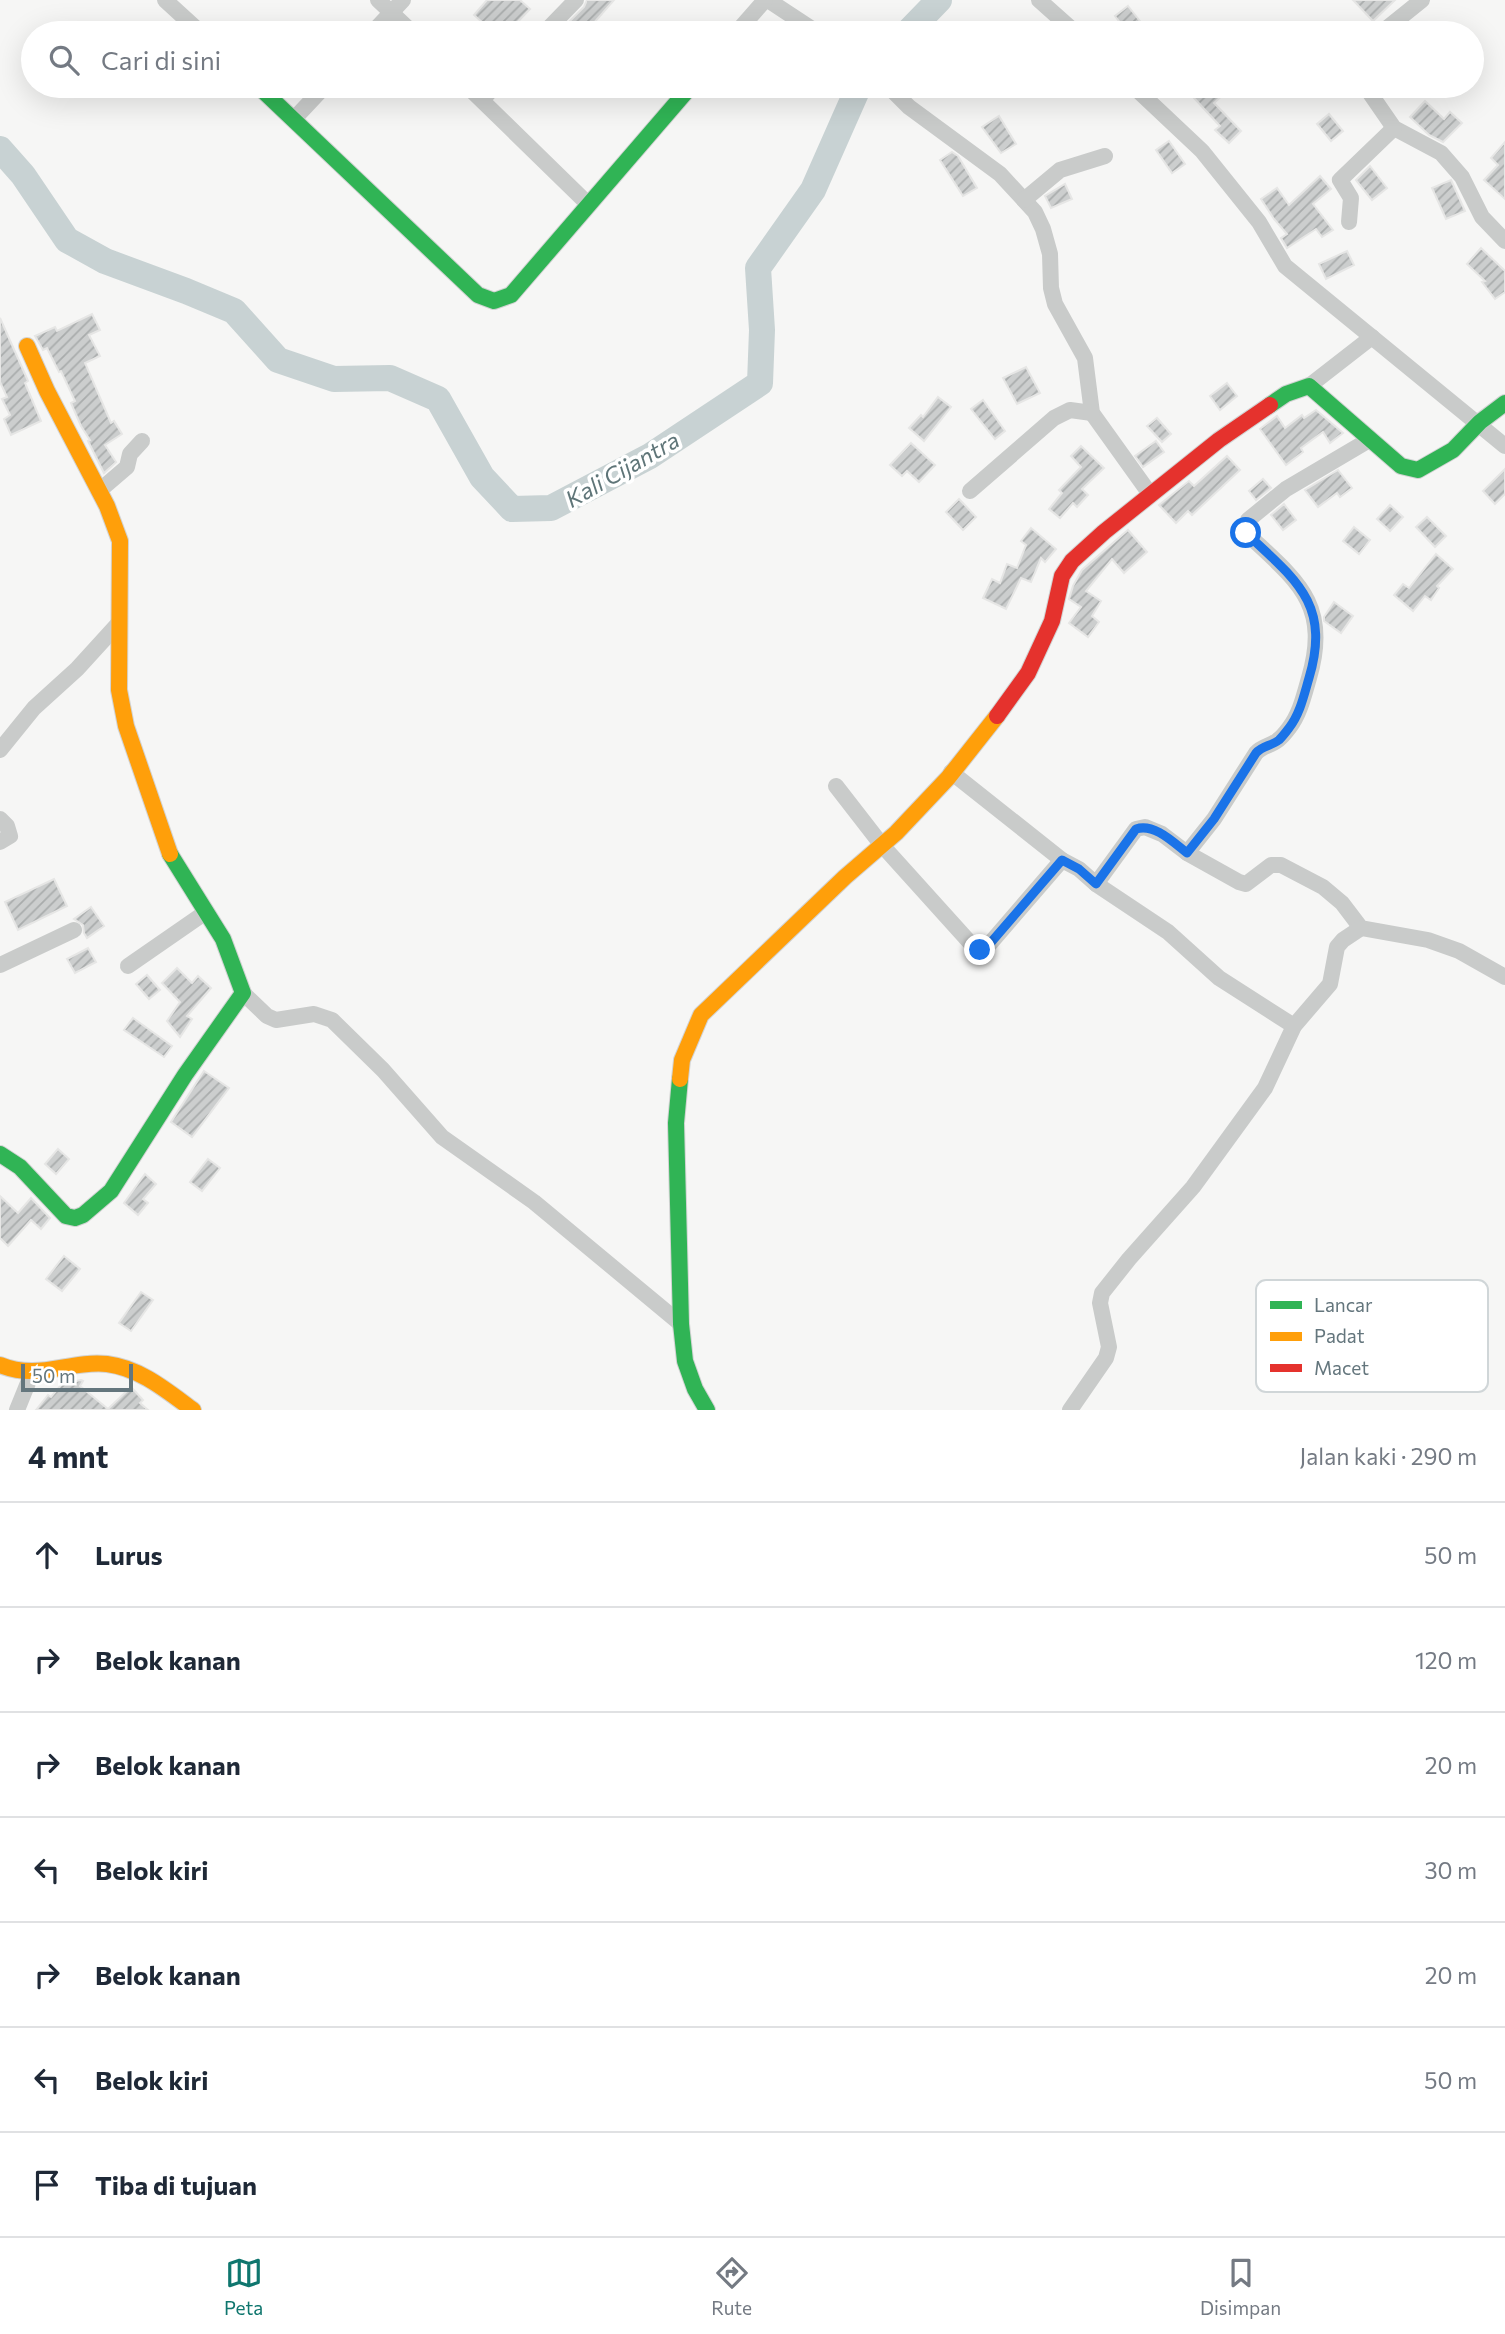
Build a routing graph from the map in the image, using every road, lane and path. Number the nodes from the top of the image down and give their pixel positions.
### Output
1 (165, 0) edge
2 (378, 0) edge
3 (403, 0) edge
4 (576, 0) edge
5 (767, 0) edge
6 (1040, 0) edge
7 (1422, 0) edge
8 (391, 12) junction
9 (188, 21) edge
10 (383, 21) edge
11 (400, 21) edge
12 (556, 21) edge
13 (747, 21) edge
14 (799, 21) edge
15 (1063, 21) edge
16 (1396, 21) edge
17 (271, 98) edge
18 (314, 98) edge
19 (681, 98) edge
20 (900, 98) edge
21 (1146, 98) edge
22 (1373, 98) edge
23 (482, 100) edge
24 (294, 119) junction
25 (1394, 128) junction
26 (1105, 156) dead end
27 (1024, 200) junction
28 (589, 205) junction
29 (1349, 222) dead end
30 (1505, 241) edge
31 (1372, 337) junction
32 (27, 346) dead end
33 (1309, 386) junction
34 (1505, 403) edge
35 (1092, 413) junction
36 (1477, 425) junction
37 (1369, 440) junction
38 (142, 441) dead end
39 (1505, 446) edge
40 (99, 491) junction
41 (970, 491) dead end
42 (1150, 494) junction
43 (118, 624) junction
44 (0, 750) edge
45 (951, 772) junction
46 (836, 786) dead end
47 (0, 819) edge
48 (0, 842) edge
49 (881, 845) junction
50 (1187, 853) junction
51 (1062, 860) junction
52 (1096, 884) junction
53 (206, 912) junction
54 (1361, 928) junction
55 (74, 930) dead end
56 (0, 965) edge
57 (128, 966) dead end
58 (1505, 976) edge
59 (243, 993) junction
60 (1294, 1026) junction
61 (0, 1154) edge
62 (681, 1324) junction
63 (0, 1365) edge
64 (32, 1373) junction
65 (17, 1410) edge
66 (193, 1410) edge
67 (707, 1410) edge
68 (1070, 1410) edge

1 - 9 street
2 - 8 street
3 - 8 street
4 - 12 street
5 - 13 street
5 - 14 street
6 - 15 street
7 - 16 street
8 - 10 street
8 - 11 street
17 - 24 street
18 - 24 street
19 - 28 street
20 - 27 street
21 - 31 street
22 - 25 street
23 - 28 street
24 - 28 street
25 - 29 street
25 - 30 street
26 - 27 street
27 - 35 street
31 - 33 street
31 - 36 street
32 - 40 street
33 - 37 street
33 - 42 street
34 - 36 street
35 - 41 street
35 - 42 street
36 - 37 street
36 - 39 street
37 - 50 street
38 - 40 street
40 - 43 street
42 - 45 street
43 - 44 street
43 - 53 street
45 - 49 street
45 - 51 street
46 - 49 street
47 - 48 street
49 - 51 street
49 - 62 street
50 - 52 street
50 - 54 street
51 - 52 street
52 - 60 street
53 - 57 street
53 - 59 street
54 - 58 street
54 - 60 street
55 - 56 street
59 - 61 street
59 - 62 street
60 - 68 street
62 - 67 street
63 - 64 street
64 - 65 street
64 - 66 street

